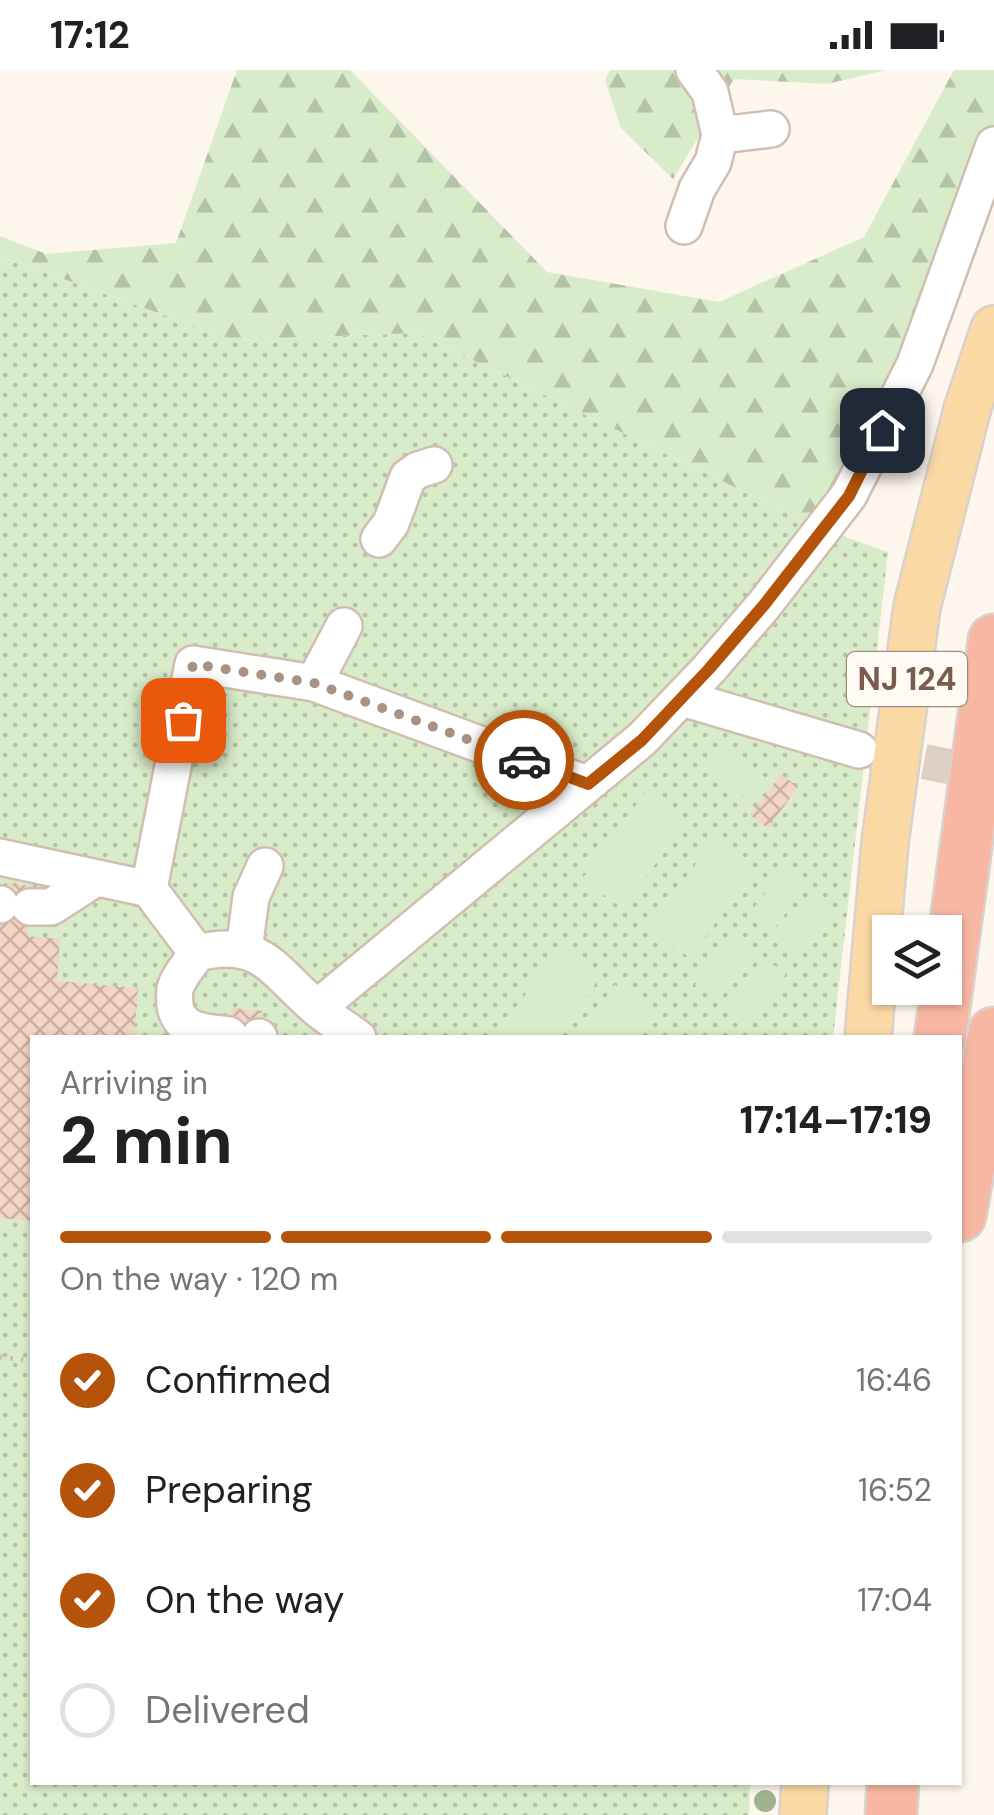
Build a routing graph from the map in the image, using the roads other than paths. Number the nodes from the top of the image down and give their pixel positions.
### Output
1 (694, 70) edge
2 (771, 129) dead end
3 (720, 135) junction
4 (994, 145) edge
5 (684, 226) dead end
6 (994, 329) edge
7 (434, 465) dead end
8 (378, 539) dead end
9 (344, 626) dead end
10 (994, 640) edge
11 (314, 683) junction
12 (682, 698) junction
13 (859, 750) tunnel mouth
14 (588, 784) junction
15 (0, 858) edge
16 (266, 866) dead end
17 (96, 878) junction
18 (149, 889) junction
19 (10, 905) edge
20 (244, 950) junction
21 (196, 953) junction
22 (331, 1026) edge
23 (994, 1033) edge
24 (232, 1035) edge
25 (868, 1035) edge
26 (940, 1035) edge
27 (962, 1205) edge
28 (805, 1785) edge
29 (890, 1785) edge
30 (804, 1815) edge
31 (888, 1815) edge

1 - 3 lane
2 - 3 lane
3 - 5 lane
4 - 12 lane
6 - 25 main road, NJ 124
7 - 8 lane
9 - 11 lane
10 - 26 highway
11 - 14 lane
11 - 18 lane
12 - 13 lane
12 - 14 lane
14 - 22 lane
15 - 17 lane
16 - 20 lane
17 - 18 lane
17 - 19 lane
18 - 21 lane
20 - 21 lane
20 - 22 lane
21 - 24 lane
23 - 27 highway
28 - 30 main road
29 - 31 highway

